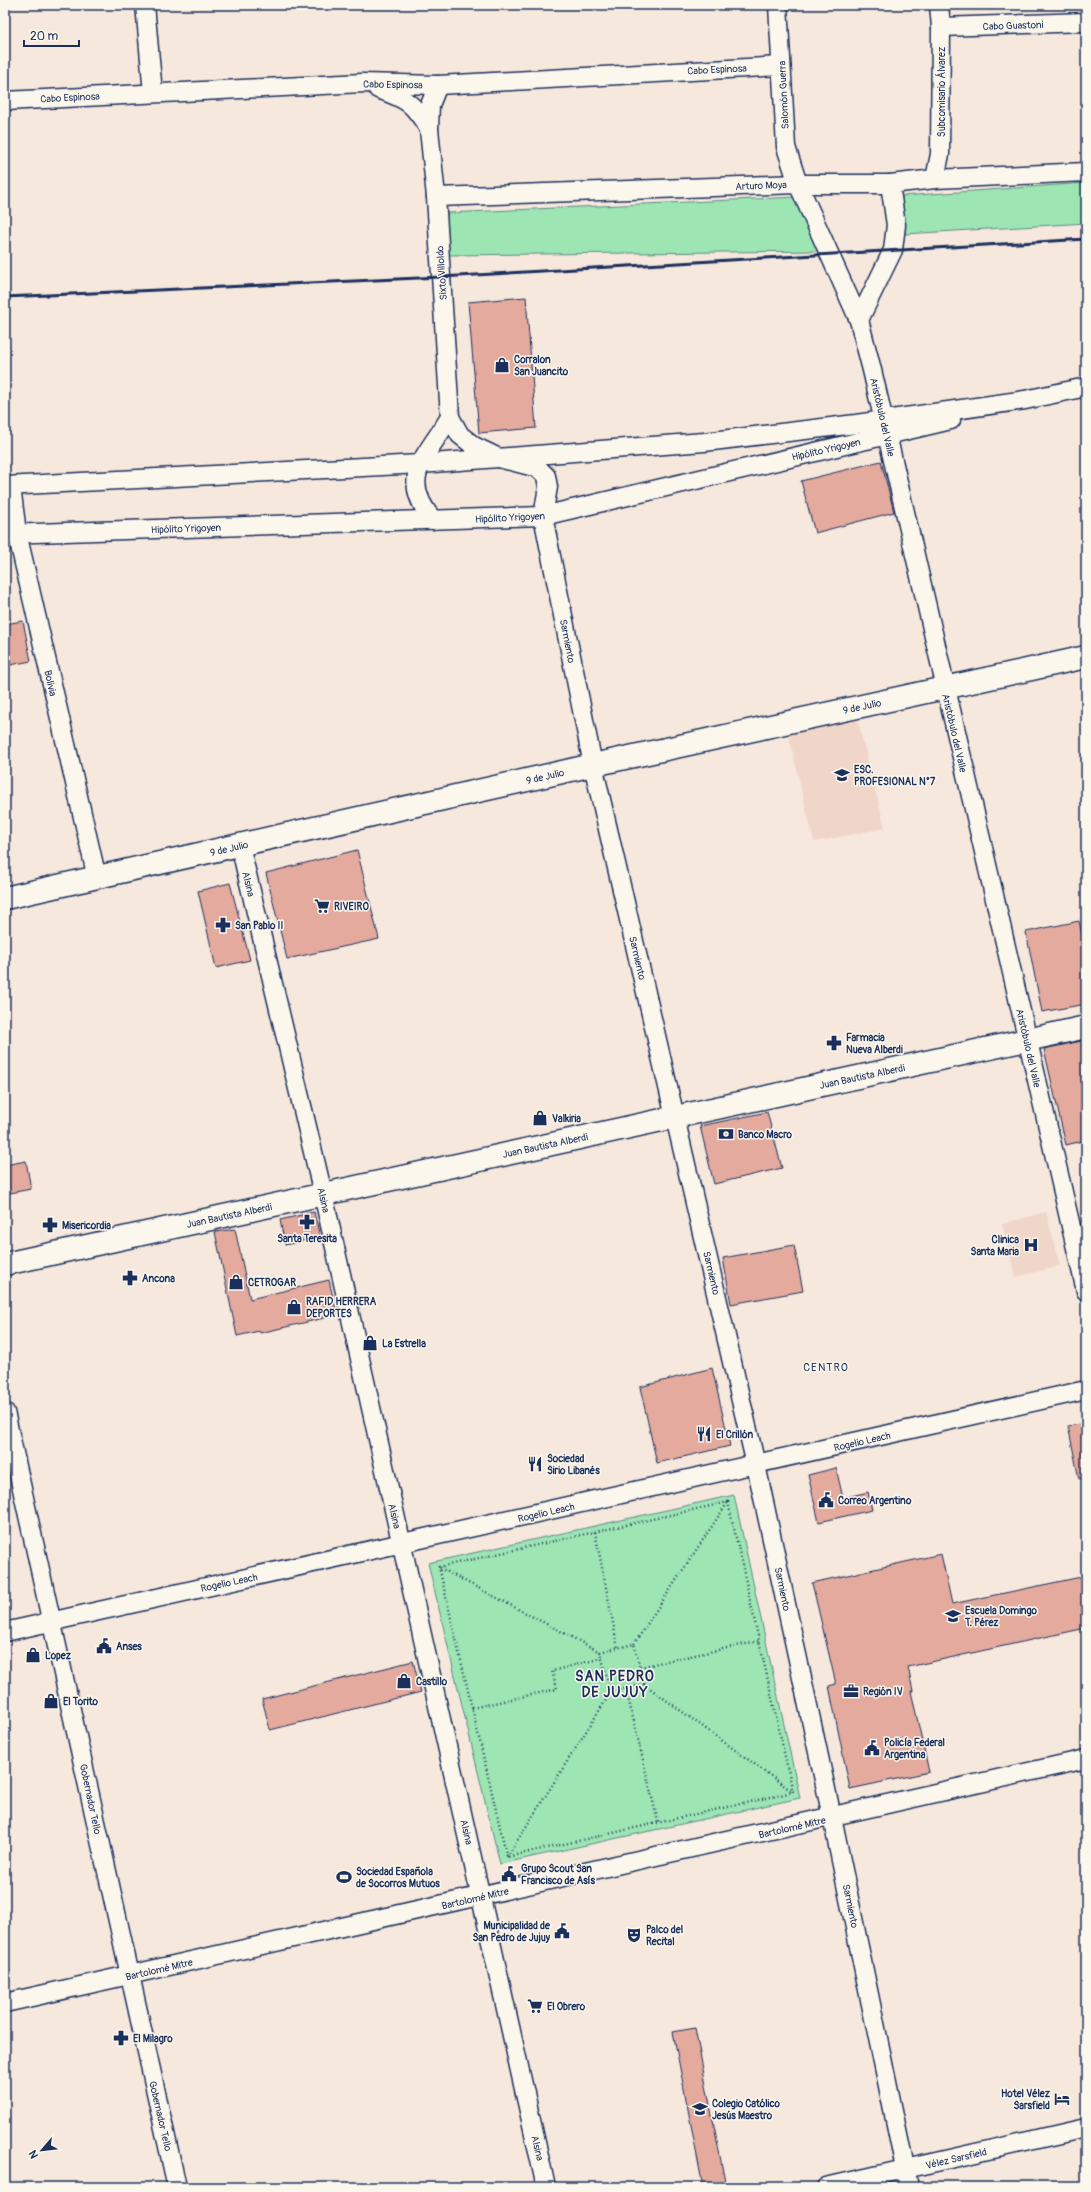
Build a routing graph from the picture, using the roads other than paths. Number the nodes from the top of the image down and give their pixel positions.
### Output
1 (145, 5) edge
2 (778, 5) edge
3 (939, 5) edge
4 (1086, 22) edge
5 (941, 27) junction
6 (781, 66) junction
7 (362, 83) junction
8 (438, 85) junction
9 (153, 93) junction
10 (5, 101) edge
11 (429, 129) junction
12 (1086, 172) edge
13 (935, 179) junction
14 (798, 184) junction
15 (890, 184) junction
16 (436, 197) junction
17 (859, 320) junction
18 (1086, 387) edge
19 (450, 417) junction
20 (886, 427) junction
21 (499, 458) junction
22 (420, 464) junction
23 (8, 486) edge
24 (543, 516) junction
25 (433, 520) junction
26 (11, 534) edge
27 (1086, 657) edge
28 (944, 688) junction
29 (593, 765) junction
30 (240, 845) junction
31 (96, 878) junction
32 (5, 898) edge
33 (1086, 1027) edge
34 (1027, 1040) junction
35 (676, 1117) junction
36 (323, 1194) junction
37 (5, 1264) edge
38 (1086, 1291) edge
39 (1086, 1390) edge
40 (5, 1412) edge
41 (756, 1465) junction
42 (401, 1544) junction
43 (53, 1621) junction
44 (5, 1632) edge
45 (1086, 1759) edge
46 (832, 1817) junction
47 (482, 1896) junction
48 (128, 1975) junction
49 (5, 2003) edge
50 (1086, 2128) edge
51 (907, 2178) edge
52 (177, 2187) edge
53 (546, 2187) edge
54 (826, 2187) edge

1 - 9 street
2 - 6 street, Salomón Guerra
3 - 5 street, Subcomisario Álvarez
4 - 5 street, Cabo Guastoni
5 - 13 street, Subcomisario Álvarez
6 - 8 street, Cabo Espinosa
6 - 14 street, Salomón Guerra
7 - 8 street, Cabo Espinosa
7 - 9 street, Cabo Espinosa
7 - 11 street
8 - 11 street, Sixto Villoldo
9 - 10 street, Cabo Espinosa
11 - 16 street, Sixto Villoldo
12 - 13 street, Arturo Moya
13 - 15 street, Arturo Moya
14 - 15 street, Arturo Moya
14 - 16 street, Arturo Moya
14 - 17 street, Aristóbulo del Valle
15 - 17 street
16 - 19 street, Sixto Villoldo
17 - 20 street, Aristóbulo del Valle
18 - 20 street, Hipólito Yrigoyen
19 - 21 street, Sarmiento
19 - 22 street
20 - 21 street, Hipólito Yrigoyen
20 - 24 street, Hipólito Yrigoyen
20 - 28 street, Aristóbulo del Valle
21 - 22 street, Hipólito Yrigoyen
21 - 24 street, Sarmiento
22 - 23 street, Hipólito Yrigoyen
22 - 25 street
23 - 26 street, Bolivia
24 - 25 street, Hipólito Yrigoyen
24 - 29 street, Sarmiento
25 - 26 street, Hipólito Yrigoyen
26 - 31 street, Bolivia
27 - 28 main road, 9 de Julio
28 - 29 main road, 9 de Julio
28 - 34 street, Aristóbulo del Valle
29 - 30 main road, 9 de Julio
29 - 35 street, Sarmiento
30 - 31 main road, 9 de Julio
30 - 36 street, Alsina
31 - 32 main road, 9 de Julio
33 - 34 main road, Juan Bautista Alberdi
34 - 35 main road, Juan Bautista Alberdi
34 - 38 street, Aristóbulo del Valle
35 - 36 main road, Juan Bautista Alberdi
35 - 41 street, Sarmiento
36 - 37 main road, Juan Bautista Alberdi
36 - 42 street, Alsina
39 - 41 street, Rogelio Leach
40 - 43 street, Gobernador Tello
41 - 42 street, Rogelio Leach
41 - 46 street, Sarmiento
42 - 43 street, Rogelio Leach
42 - 47 street, Alsina
43 - 44 street, Rogelio Leach
43 - 48 street, Gobernador Tello
45 - 46 street, Bartolomé Mitre
46 - 47 street, Bartolomé Mitre
46 - 51 street, Sarmiento
47 - 48 street, Bartolomé Mitre
47 - 53 street, Alsina
48 - 49 street, Bartolomé Mitre
48 - 52 street, Gobernador Tello
50 - 51 street, Vélez Sarsfield
51 - 54 street, Vélez Sarsfield

